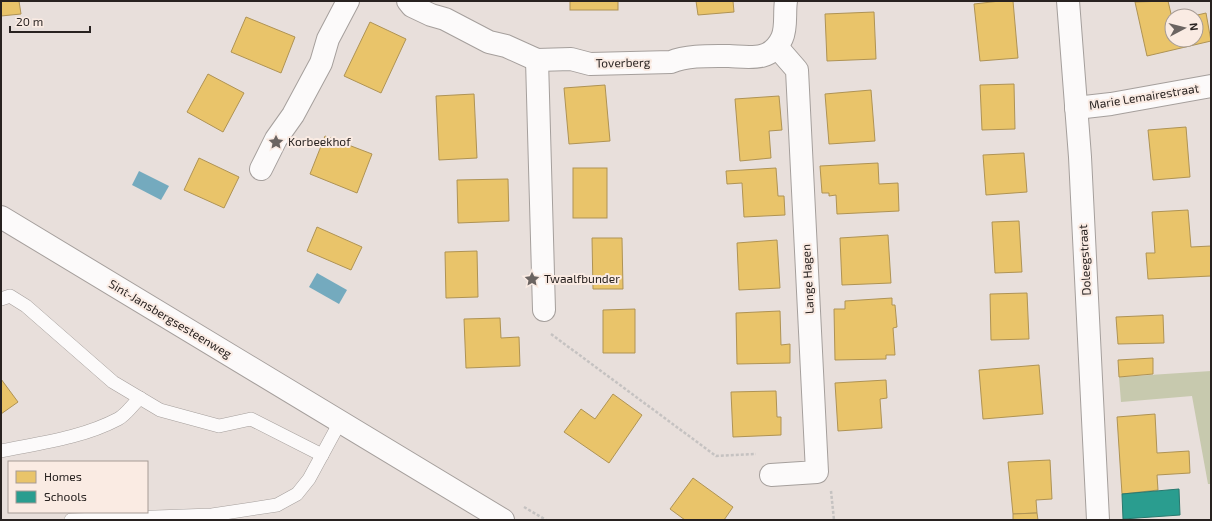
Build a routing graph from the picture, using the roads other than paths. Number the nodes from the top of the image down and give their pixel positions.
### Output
1 (348, 1) edge
2 (408, 1) edge
3 (786, 1) edge
4 (1068, 1) edge
5 (777, 47) junction
6 (537, 60) junction
7 (1211, 86) edge
8 (1076, 108) junction
9 (261, 169) dead end
10 (1, 216) edge
11 (1, 299) edge
12 (544, 310) road end
13 (140, 398) junction
14 (340, 422) junction
15 (1, 450) edge
16 (322, 455) junction
17 (771, 475) road end
18 (71, 520) edge
19 (502, 520) edge
20 (1098, 520) edge

1 - 9 street
2 - 6 street, Toverberg
3 - 5 street
4 - 8 street, Doleegstraat
5 - 6 street, Toverberg
5 - 17 street, Lange Hagen
6 - 12 street
7 - 8 street, Marie Lemairestraat
8 - 20 street, Doleegstraat
10 - 14 street, Sint-Jansbergsesteenweg
11 - 13 lane
13 - 15 lane
13 - 16 lane
14 - 16 lane
14 - 19 street, Sint-Jansbergsesteenweg
16 - 18 lane

